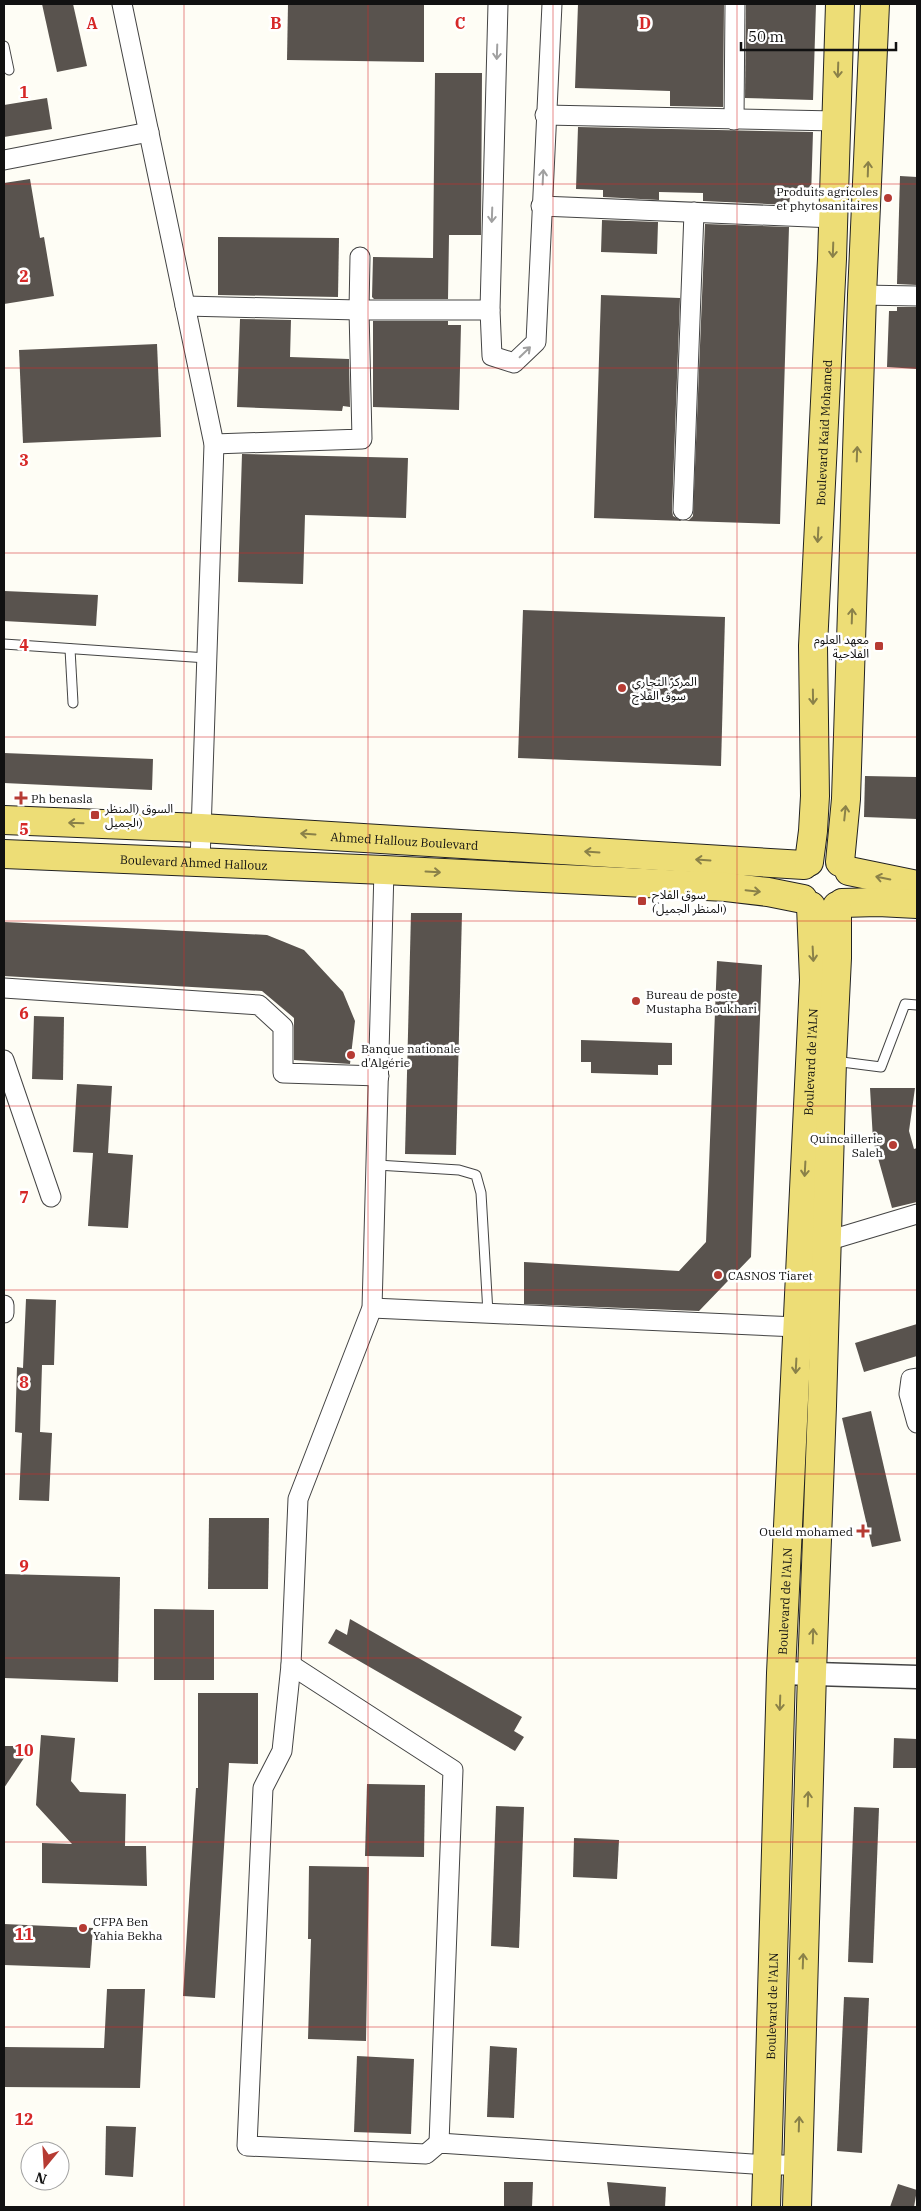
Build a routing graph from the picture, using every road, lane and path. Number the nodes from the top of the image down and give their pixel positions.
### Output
1 (122, 4) edge
2 (498, 4) edge
3 (552, 4) edge
4 (735, 4) edge
5 (840, 4) edge
6 (874, 4) edge
7 (4, 46) edge
8 (9, 70) dead end
9 (545, 115) junction
10 (734, 120) junction
11 (836, 121) junction
12 (149, 132) junction
13 (4, 160) edge
14 (541, 206) junction
15 (694, 212) junction
16 (834, 218) junction
17 (360, 257) dead end
18 (862, 295) junction
19 (917, 296) edge
20 (186, 306) junction
21 (359, 310) junction
22 (490, 310) junction
23 (214, 444) junction
24 (683, 510) dead end
25 (4, 644) edge
26 (70, 648) junction
27 (206, 658) junction
28 (73, 703) dead end
29 (4, 820) edge
30 (201, 828) junction
31 (4, 854) edge
32 (200, 862) junction
33 (806, 864) junction
34 (845, 866) junction
35 (384, 870) junction
36 (917, 885) edge
37 (807, 902) junction
38 (878, 902) junction
39 (839, 904) junction
40 (917, 904) edge
41 (837, 958) junction
42 (4, 988) edge
43 (917, 1005) edge
44 (4, 1060) edge
45 (832, 1061) junction
46 (379, 1076) junction
47 (376, 1165) junction
48 (51, 1197) dead end
49 (917, 1214) edge
50 (827, 1241) junction
51 (4, 1305) edge
52 (372, 1308) junction
53 (4, 1313) edge
54 (488, 1313) junction
55 (798, 1327) junction
56 (917, 1378) edge
57 (917, 1422) edge
58 (291, 1665) junction
59 (812, 1672) junction
60 (781, 1673) junction
61 (917, 1677) edge
62 (439, 2143) junction
63 (798, 2164) junction
64 (767, 2165) junction
65 (766, 2207) edge
66 (797, 2207) edge

1 - 12 street
2 -> 22 street
3 - 9 street
4 - 10 street
5 -> 11 main road, Boulevard Kaid Mohamed
18 -> 6 main road
7 - 8 lane
9 - 10 street
14 -> 9 street
10 - 11 street
11 - 16 main road, Boulevard Kaid Mohamed
12 - 13 street
12 - 20 street
14 - 15 street
22 -> 14 street
15 - 16 street
15 - 24 street
16 -> 33 main road, Boulevard Kaid Mohamed
17 - 21 street
18 - 19 street
34 -> 18 main road
20 - 21 street
20 - 23 street
21 - 22 street
21 - 23 street
23 - 27 street
25 - 26 lane
26 - 27 lane
26 - 28 lane
27 - 30 street
30 -> 29 main road, Ahmed Hallouz Boulevard
30 - 32 street
33 -> 30 main road, Ahmed Hallouz Boulevard
31 - 32 main road, Boulevard Ahmed Hallouz
32 - 35 main road, Boulevard Ahmed Hallouz
33 - 34 main road
33 - 37 main road
36 -> 34 main road
34 - 39 main road
35 -> 37 main road
35 - 46 street
37 - 39 main road
37 -> 55 main road, Boulevard de l'ALN
38 - 39 main road
38 - 40 main road
38 - 41 main road
39 - 41 main road, Boulevard de l'ALN
41 - 45 main road, Boulevard de l'ALN
42 - 46 street
43 - 45 lane
44 - 48 street
45 - 50 main road, Boulevard de l'ALN
46 - 47 street
47 - 52 street
47 - 54 lane
49 - 50 street
59 -> 50 main road, Boulevard de l'ALN
51 - 53 street
52 - 54 street
52 - 58 street
54 - 55 street
55 -> 60 main road, Boulevard de l'ALN
56 - 57 street
58 - 62 street
58 - 62 street
59 - 60 street
59 - 61 street
63 -> 59 main road, Boulevard de l'ALN
60 -> 64 main road, Boulevard de l'ALN
62 - 64 street
63 - 64 street
63 - 66 main road, Boulevard de l'ALN
64 - 65 main road, Boulevard de l'ALN

